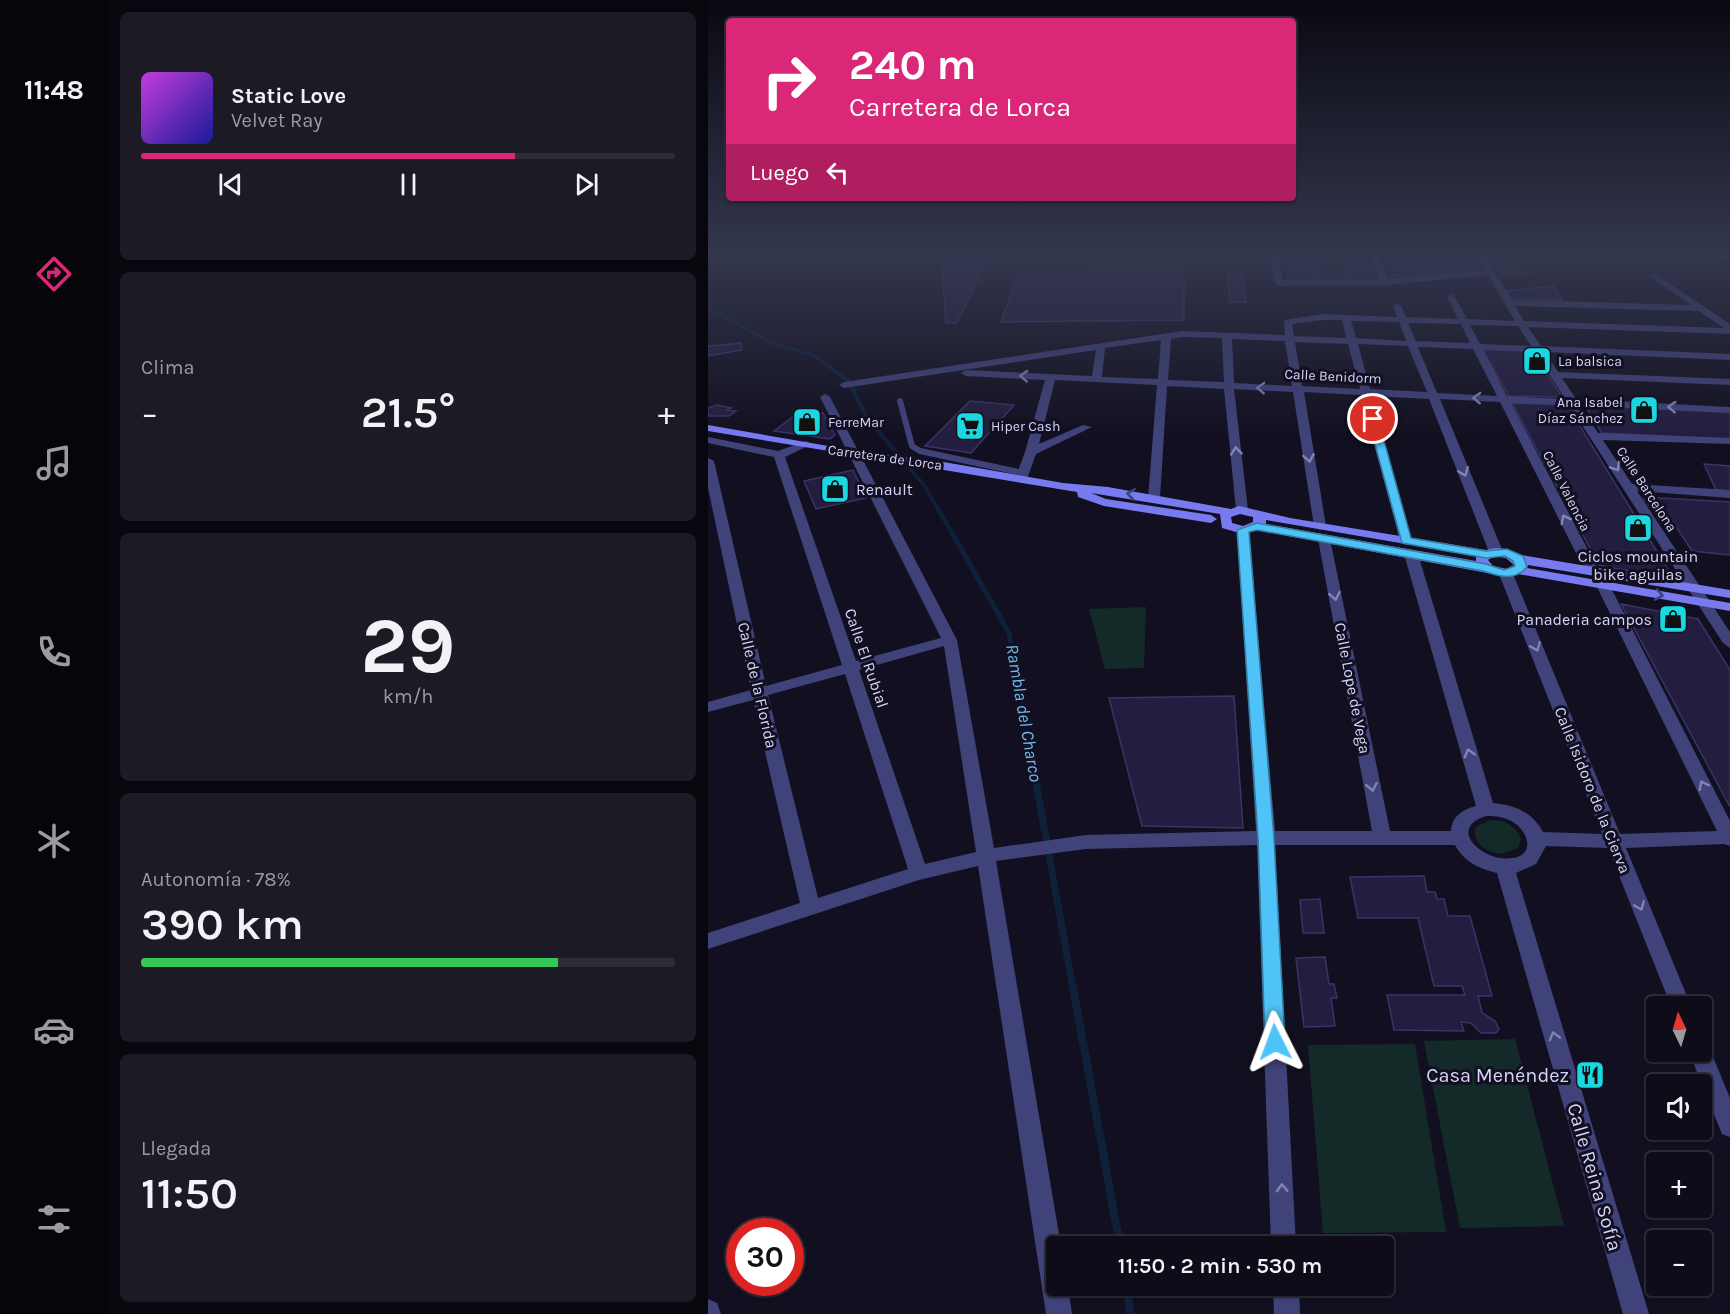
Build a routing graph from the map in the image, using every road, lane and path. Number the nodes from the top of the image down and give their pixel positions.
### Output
1 (1400, 313) edge
2 (1459, 313) edge
3 (1515, 313) edge
4 (1670, 313) edge
5 (1709, 313) edge
6 (1346, 319) junction
7 (1403, 320) junction
8 (1463, 322) junction
9 (1522, 325) junction
10 (1707, 329) junction
11 (1730, 330) edge
12 (1227, 335) junction
13 (1166, 336) junction
14 (1290, 338) junction
15 (1351, 341) junction
16 (1730, 341) edge
17 (1413, 343) junction
18 (1101, 345) junction
19 (1475, 346) junction
20 (1538, 348) junction
21 (1730, 357) edge
22 (935, 372) junction
23 (1556, 375) junction
24 (1051, 378) junction
25 (1096, 381) junction
26 (1730, 382) edge
27 (1164, 384) junction
28 (844, 385) dead end
29 (1229, 387) junction
30 (1298, 390) junction
31 (1366, 393) junction
32 (825, 397) dead end
33 (1434, 397) junction
34 (1503, 399) junction
35 (900, 401) dead end
36 (1574, 402) junction
37 (1730, 410) edge
38 (1087, 427) dead end
39 (708, 428) edge
40 (1595, 436) junction
41 (708, 440) edge
42 (1730, 441) edge
43 (806, 444) junction
44 (1031, 452) junction
45 (779, 455) junction
46 (861, 455) junction
47 (708, 461) edge
48 (1022, 476) junction
49 (1062, 487) junction
50 (1628, 487) junction
51 (1730, 494) edge
52 (1154, 498) junction
53 (1232, 514) junction
54 (1252, 523) junction
55 (1322, 532) junction
56 (1408, 547) junction
57 (1489, 558) junction
58 (1514, 568) junction
59 (1592, 571) junction
60 (1603, 585) junction
61 (1693, 587) junction
62 (1730, 594) edge
63 (1706, 603) junction
64 (1730, 607) edge
65 (950, 640) junction
66 (1730, 643) edge
67 (852, 667) junction
68 (760, 694) junction
69 (708, 707) edge
70 (1486, 809) junction
71 (1382, 837) junction
72 (1266, 838) junction
73 (1460, 838) junction
74 (1730, 838) edge
75 (1537, 839) junction
76 (1614, 841) junction
77 (994, 854) junction
78 (1505, 867) junction
79 (920, 873) junction
80 (811, 908) junction
81 (708, 941) edge
82 (1677, 996) edge
83 (1704, 1062) edge
84 (1730, 1126) edge
85 (1284, 1236) edge
86 (1286, 1296) edge
87 (1059, 1314) edge
88 (1287, 1314) edge
89 (1635, 1314) edge

1 - 7 street
2 - 8 street, Calle Valencia
3 - 9 street, Calle Barcelona
4 - 10 street
5 - 11 street
6 - 7 street
6 - 14 street
6 - 15 street
7 - 8 street
7 - 17 street
8 - 9 street
8 - 19 street, Calle Valencia
9 - 10 street
9 - 20 street, Calle Barcelona
10 - 11 street
10 - 16 street
12 - 13 street
12 - 14 street
12 - 29 street
13 - 18 street
13 - 27 street
14 - 15 street
14 - 30 street, Calle Lope de Vega
15 - 17 street
15 - 31 street
17 - 19 street
17 - 33 street
18 - 22 street
18 - 25 street
19 - 20 street
19 - 34 street, Calle Valencia
20 - 21 street
20 - 23 street, Calle Barcelona
24 -> 22 street, Calle Benidorm
22 - 28 street
23 - 26 street
23 - 36 street, Calle Barcelona
24 - 25 street, Calle Benidorm
24 - 44 street
25 - 27 street, Calle Benidorm
27 - 29 street, Calle Benidorm
27 - 52 street
30 -> 29 street, Calle Benidorm
53 -> 29 street
30 - 31 street, Calle Benidorm
30 -> 55 street, Calle Lope de Vega
31 - 33 street, Calle Benidorm
31 - 56 street
32 - 46 street
34 -> 33 street, Calle Benidorm
33 -> 57 street
34 - 36 street, Calle Benidorm
59 -> 34 street, Calle Valencia
35 - 48 lane
37 -> 36 street, Calle Benidorm
36 - 40 street, Calle Barcelona
38 - 44 street
39 - 43 main road, Carretera de Lorca
40 - 42 street
40 -> 50 street, Calle Barcelona
41 - 45 street
43 - 45 street
43 - 46 main road, Carretera de Lorca
44 - 48 street
45 - 67 street, Calle El Rubial
46 - 48 main road, Carretera de Lorca
46 - 65 street
47 - 68 street, Calle de la Florida
48 - 49 main road, Carretera de Lorca
52 -> 49 main road, Carretera de Lorca
49 - 53 main road, Carretera de Lorca
50 - 51 street
50 - 61 street, Calle Barcelona
52 - 53 main road, Carretera de Lorca
53 - 54 main road
53 - 54 main road
54 - 55 main road
54 - 72 street
55 - 56 main road
55 -> 71 street, Calle Lope de Vega
56 - 57 main road
70 -> 56 street
57 - 58 main road
57 - 58 main road
58 - 59 main road
58 - 60 main road
58 -> 76 street, Calle Isidoro de la Cierva
59 - 61 main road
60 -> 63 main road
74 -> 60 street
61 - 62 main road
61 - 63 street
63 - 64 main road
63 - 66 street
65 - 67 street
65 - 77 street
67 - 68 street
67 - 79 street, Calle El Rubial
68 - 69 street
68 - 80 street, Calle de la Florida
70 - 73 street
70 - 75 street
71 - 72 street
71 - 73 street
72 - 77 street
85 -> 72 street
73 - 78 street
74 - 76 street
75 - 76 street
75 - 78 street
76 -> 82 street, Calle Isidoro de la Cierva
77 - 79 street
77 - 87 street
89 -> 78 street, Calle Reina Sofía
79 - 80 street
80 - 81 street
83 - 84 street
86 - 88 street

